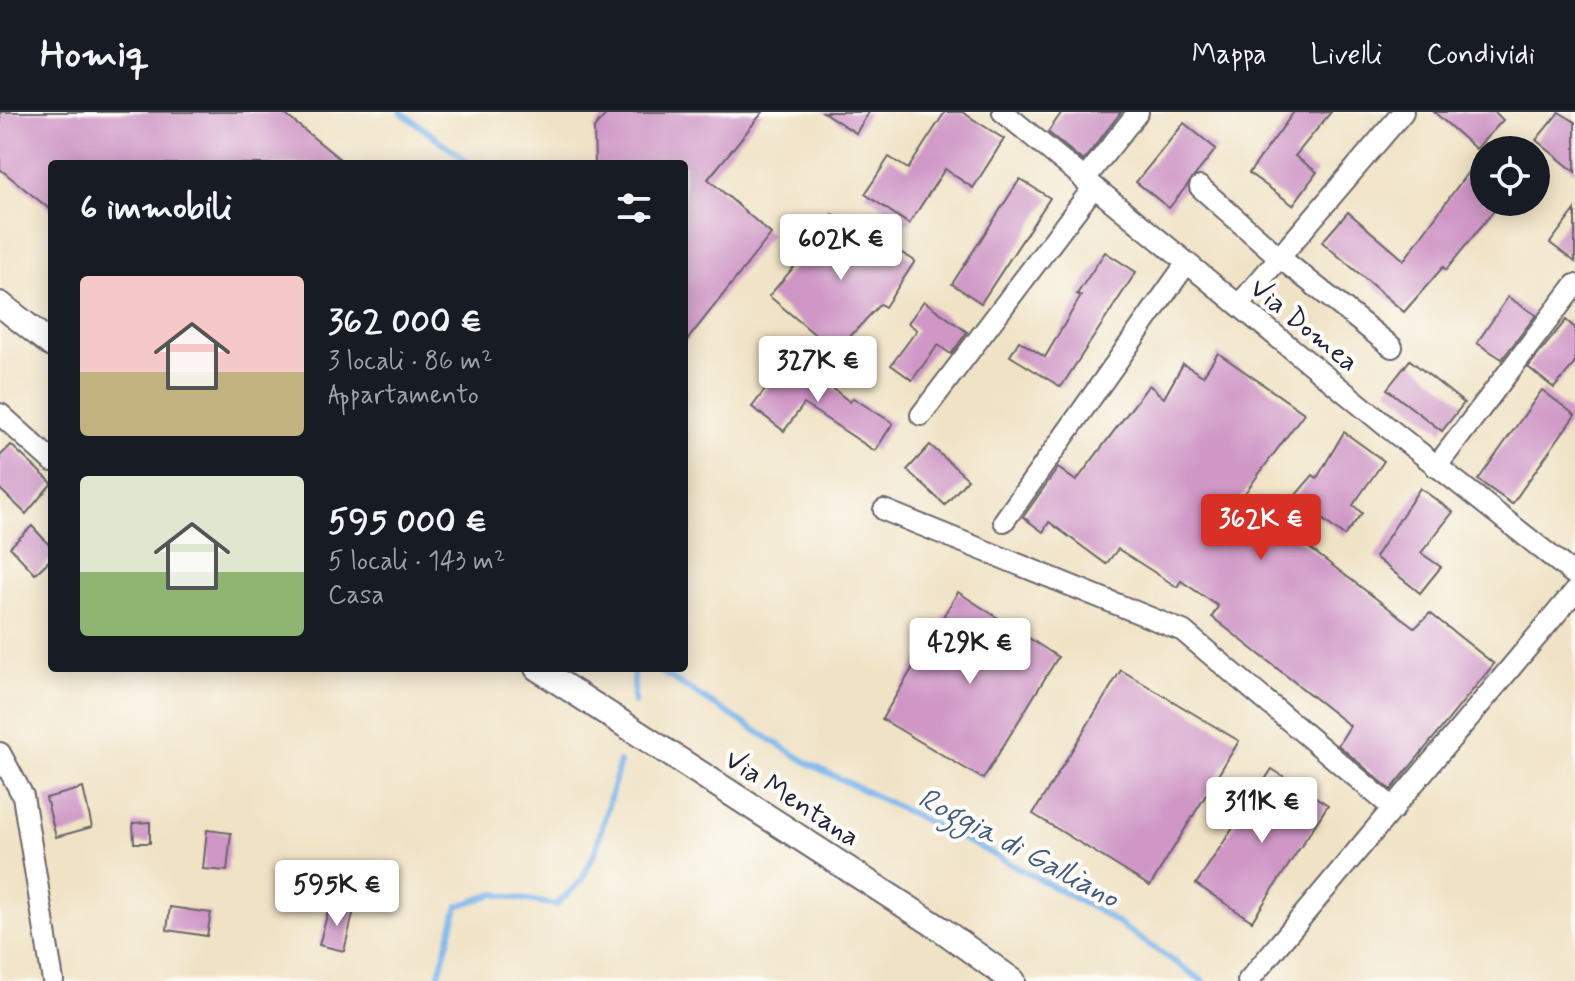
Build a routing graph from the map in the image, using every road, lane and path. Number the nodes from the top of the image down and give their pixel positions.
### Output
1 (1003, 112) edge
2 (1138, 112) edge
3 (1403, 112) edge
4 (1089, 184) junction
5 (1200, 187) dead end
6 (1279, 257) junction
7 (1186, 264) junction
8 (1575, 285) edge
9 (0, 304) edge
10 (1239, 305) junction
11 (48, 342) edge
12 (1392, 347) dead end
13 (0, 414) edge
14 (921, 415) dead end
15 (48, 457) edge
16 (1436, 467) junction
17 (884, 510) dead end
18 (1004, 521) dead end
19 (1575, 575) edge
20 (1575, 591) edge
21 (543, 672) edge
22 (0, 753) edge
23 (1394, 809) junction
24 (53, 981) edge
25 (1013, 981) edge
26 (1248, 981) edge

1 - 4 street, Via Domea
2 - 4 street
3 - 6 street
4 - 7 street, Via Domea
4 - 14 street
5 - 6 street
6 - 10 street
6 - 12 street
7 - 10 street, Via Domea
7 - 18 street
8 - 16 street
9 - 11 street
10 - 16 street, Via Domea
13 - 15 street
16 - 19 street, Via Domea
17 - 23 street
20 - 23 street
21 - 25 street, Via Mentana
22 - 24 street
23 - 26 street

